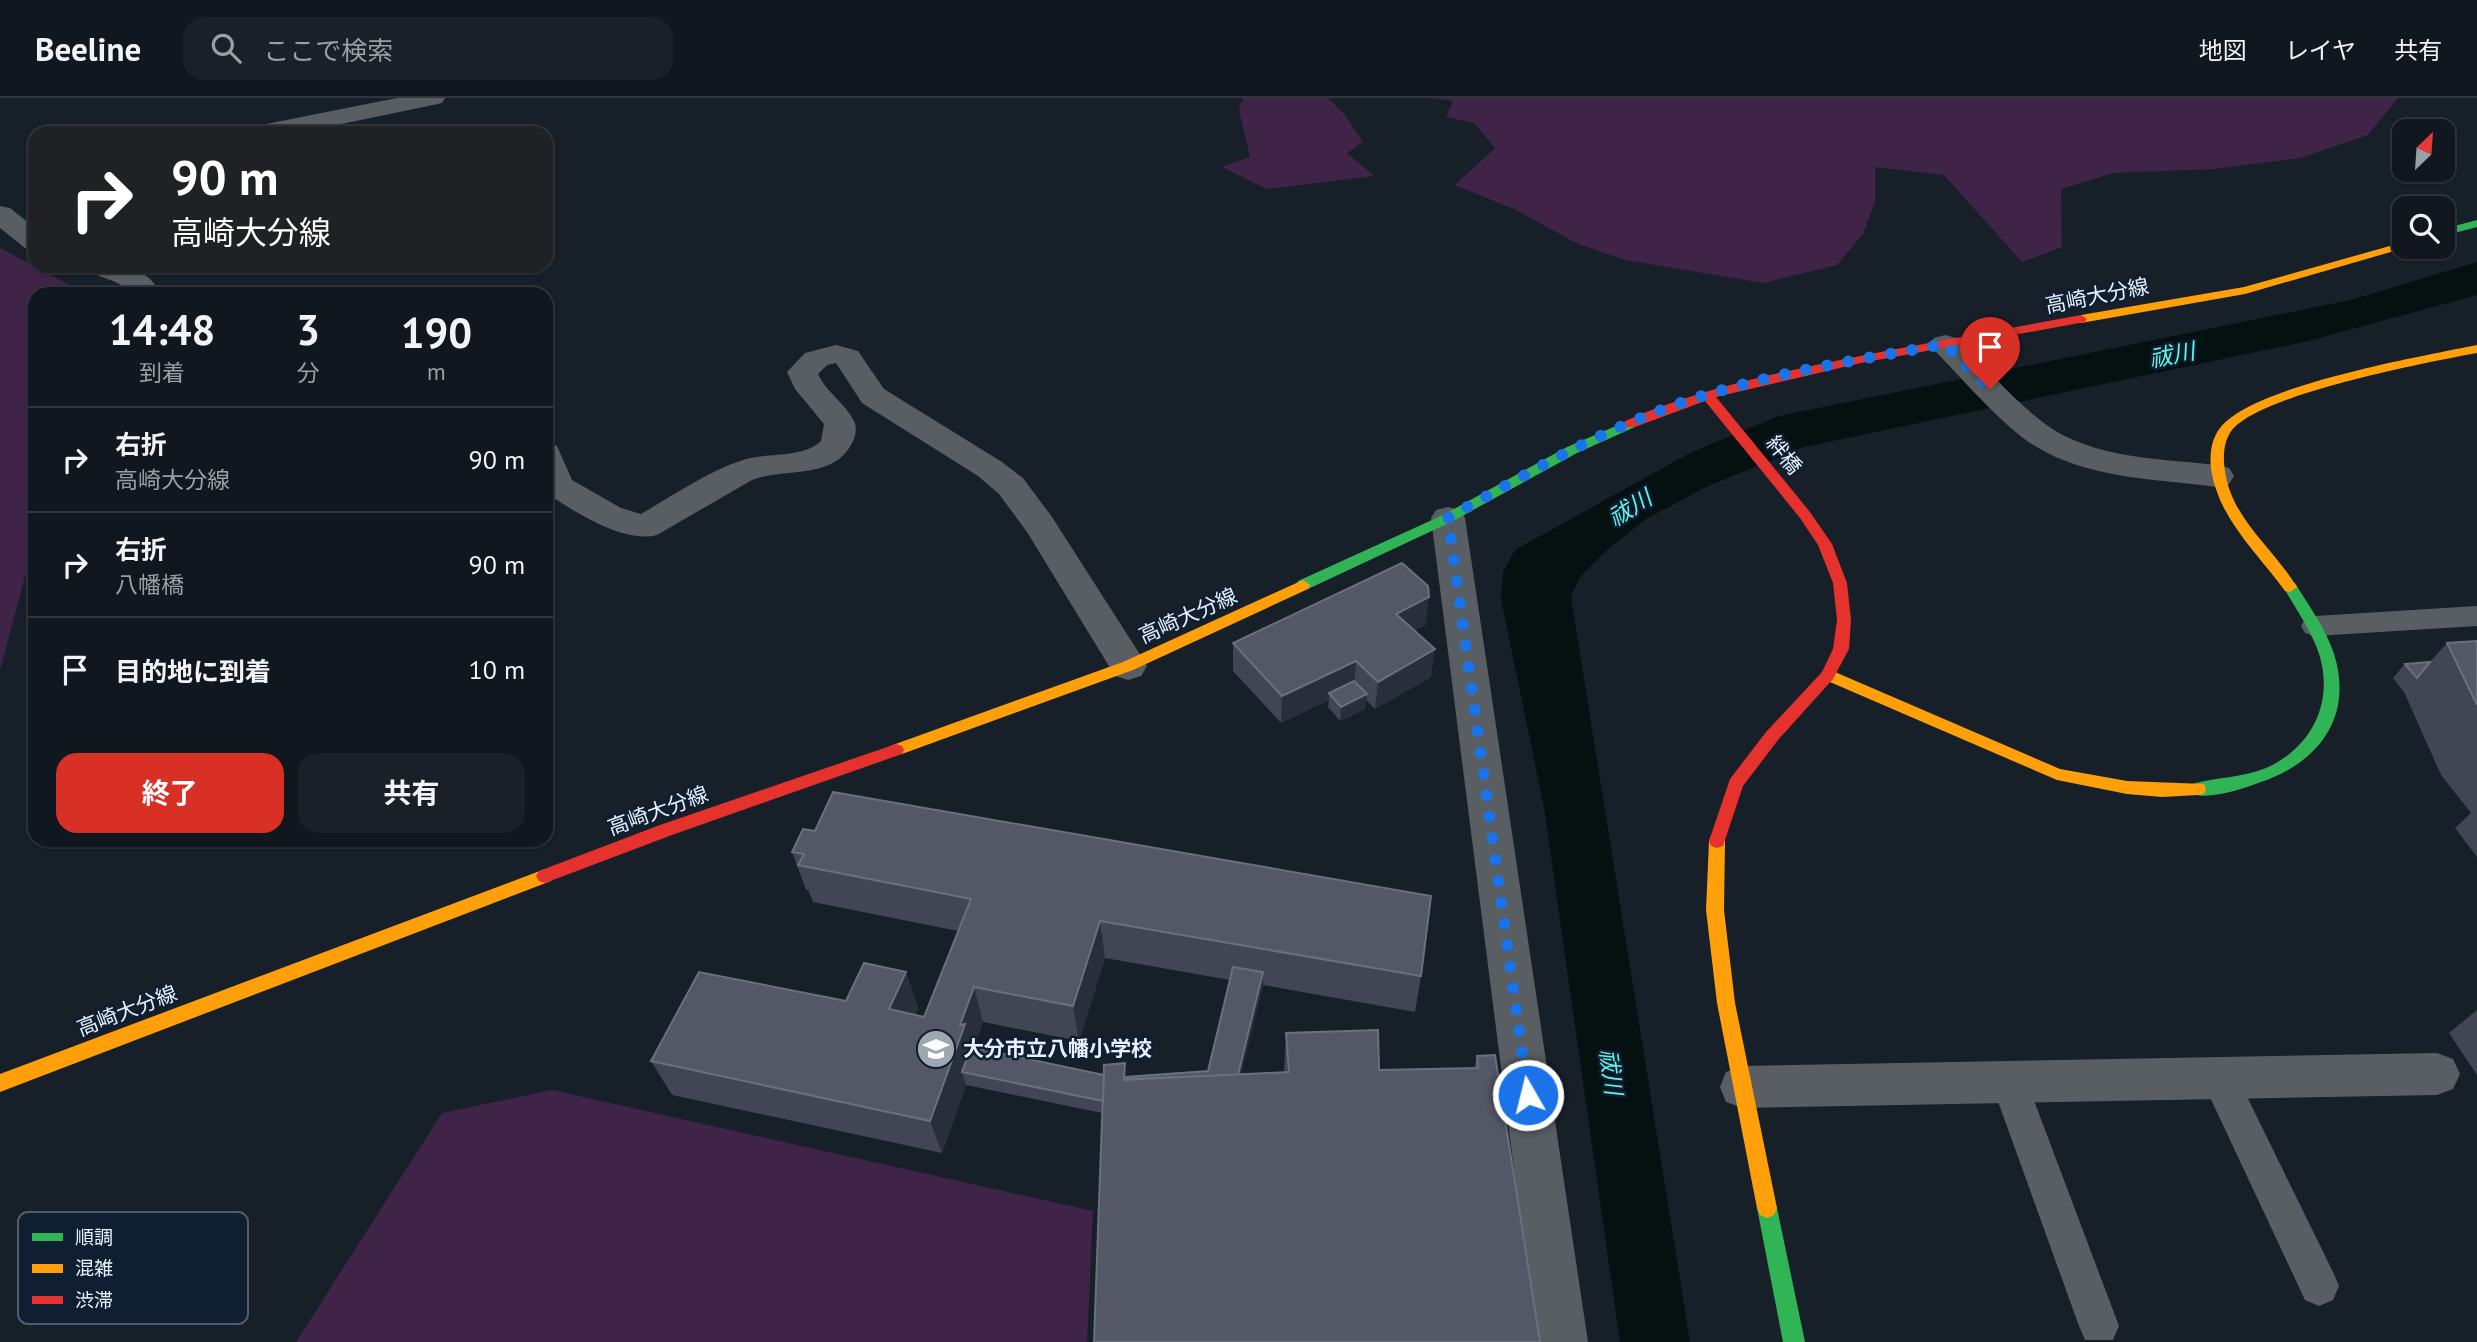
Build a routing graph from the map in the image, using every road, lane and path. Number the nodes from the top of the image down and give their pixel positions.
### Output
1 (433, 98) edge
2 (295, 126) edge
3 (0, 214) edge
4 (2477, 223) edge
5 (2455, 229) edge
6 (28, 236) edge
7 (2392, 248) edge
8 (120, 273) edge
9 (138, 279) edge
10 (2477, 349) edge
11 (1951, 351) junction
12 (1707, 396) junction
13 (553, 472) edge
14 (2217, 476) junction
15 (1448, 518) junction
16 (2477, 616) edge
17 (2315, 626) junction
18 (1128, 666) junction
19 (1828, 676) junction
20 (2437, 1074) dead end
21 (2219, 1078) junction
22 (2009, 1082) junction
23 (0, 1083) edge
24 (1743, 1087) junction
25 (2319, 1286) dead end
26 (2099, 1325) dead end
27 (1562, 1342) edge
28 (1794, 1342) edge

1 - 2 street
3 - 6 street
4 - 5 main road
7 - 11 main road, 高崎大分線
8 - 9 street
10 - 14 main road
11 - 12 main road, 高崎大分線
11 - 14 street
12 - 15 main road, 高崎大分線
12 - 19 main road, 絆橋
13 - 18 street
14 - 17 main road
15 - 18 main road, 高崎大分線
15 - 27 street
16 - 17 lane
17 - 19 main road
18 - 23 main road, 高崎大分線
19 - 24 main road
20 - 21 street
21 - 22 street
21 - 25 lane
22 - 24 street
22 - 26 lane
24 - 28 main road

